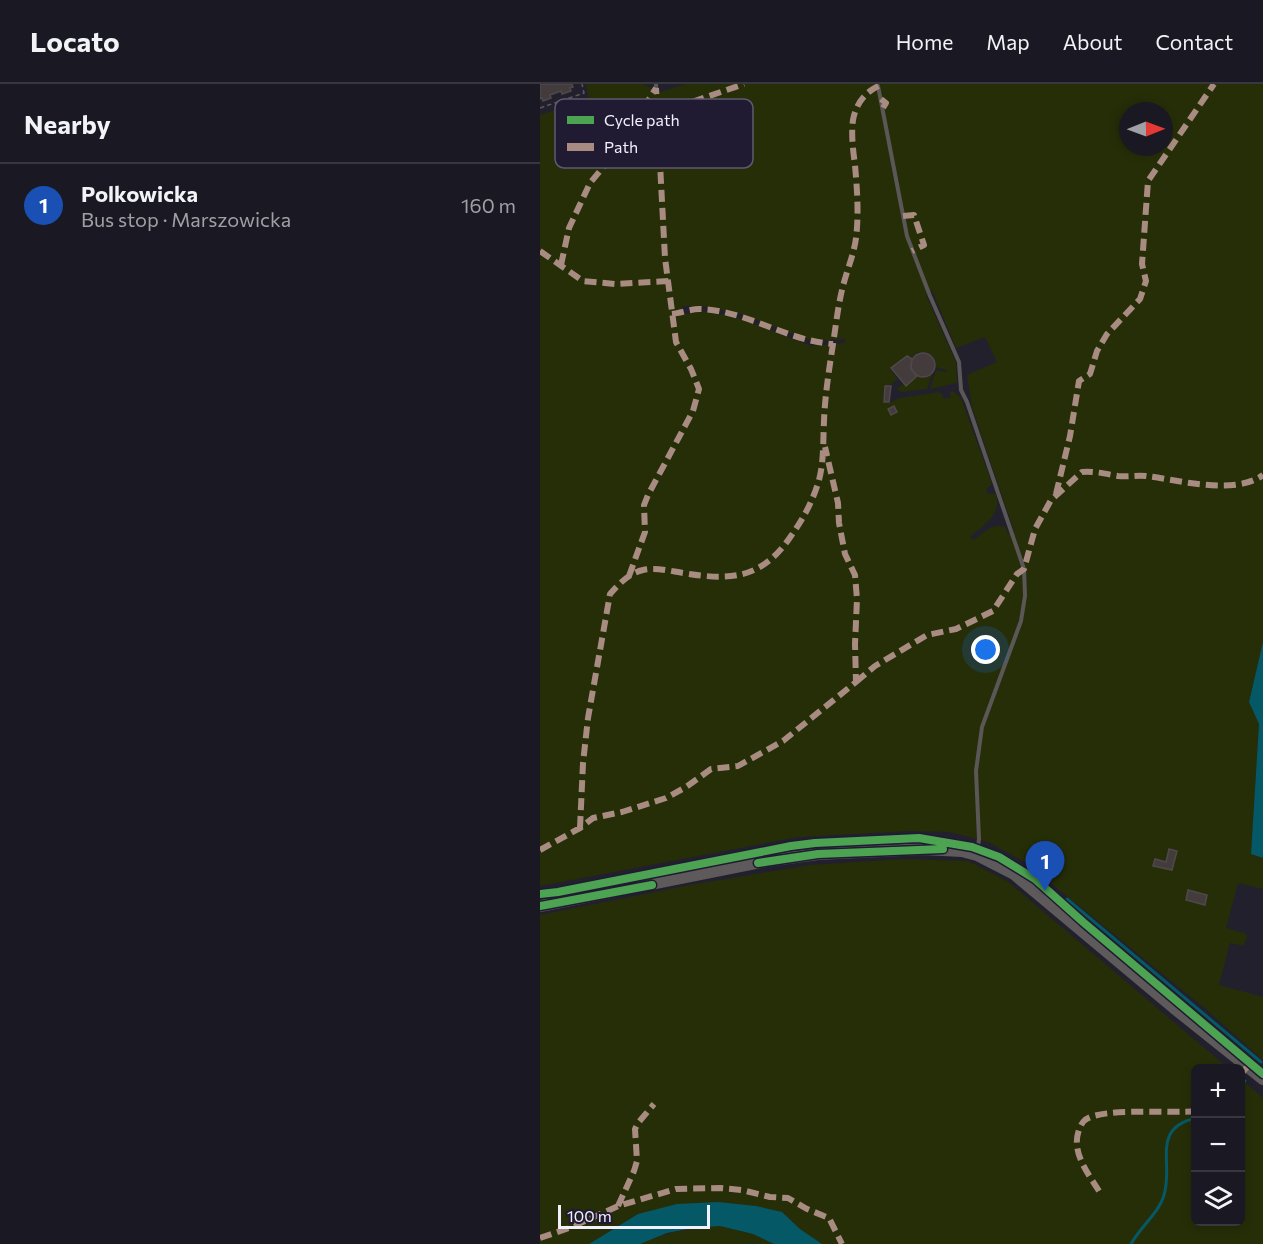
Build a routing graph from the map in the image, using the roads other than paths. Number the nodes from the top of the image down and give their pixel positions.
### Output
1 (878, 86) dead end
2 (977, 855) junction
3 (540, 906) edge
4 (1263, 1079) edge

1 - 2 lane
2 - 3 street
2 - 4 street

